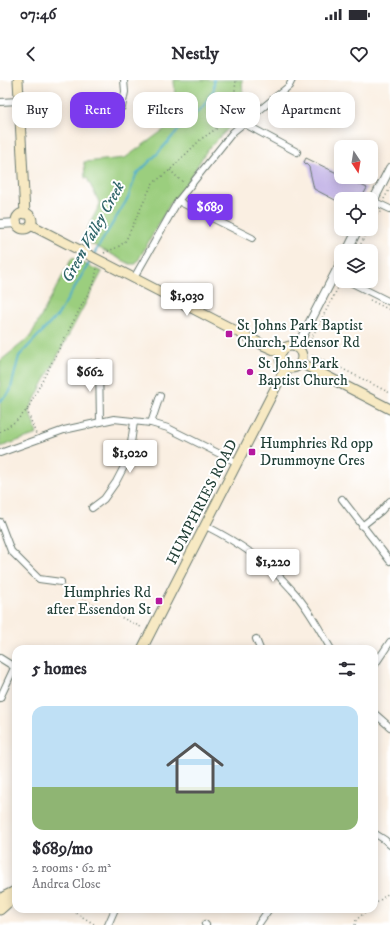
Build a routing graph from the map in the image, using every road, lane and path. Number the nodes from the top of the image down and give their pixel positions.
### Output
1 (18, 80) edge
2 (124, 80) edge
3 (236, 80) edge
4 (292, 80) edge
5 (19, 92) edge
6 (125, 92) edge
7 (12, 101) edge
8 (0, 102) edge
9 (260, 109) edge
10 (20, 128) edge
11 (237, 128) edge
12 (252, 128) edge
13 (297, 152) dead end
14 (390, 168) edge
15 (170, 170) junction
16 (191, 185) junction
17 (390, 188) edge
18 (378, 192) edge
19 (384, 199) dead end
20 (178, 201) junction
21 (378, 205) edge
22 (390, 209) edge
23 (25, 214) junction
24 (17, 223) junction
25 (0, 224) edge
26 (31, 226) junction
27 (252, 238) dead end
28 (100, 261) junction
29 (134, 278) junction
30 (334, 283) edge
31 (338, 288) edge
32 (362, 288) edge
33 (390, 302) edge
34 (310, 339) dead end
35 (297, 347) junction
36 (282, 351) junction
37 (312, 356) dead end
38 (99, 363) dead end
39 (301, 363) junction
40 (286, 367) junction
41 (390, 393) edge
42 (160, 396) dead end
43 (390, 409) edge
44 (27, 410) junction
45 (100, 422) junction
46 (134, 422) junction
47 (151, 423) junction
48 (0, 432) edge
49 (37, 438) junction
50 (0, 453) edge
51 (238, 462) junction
52 (342, 499) dead end
53 (390, 501) edge
54 (92, 508) dead end
55 (0, 522) edge
56 (206, 526) junction
57 (362, 526) junction
58 (390, 561) edge
59 (61, 582) joint
60 (143, 628) dead end
61 (256, 639) dead end
62 (390, 642) edge
63 (144, 645) edge
64 (258, 645) edge
65 (328, 645) edge
66 (0, 658) edge
67 (378, 660) edge
68 (12, 666) edge
69 (12, 674) edge
70 (0, 698) edge
71 (378, 716) edge
72 (390, 727) edge
73 (378, 836) edge
74 (390, 845) edge
75 (12, 892) edge
76 (390, 892) edge
77 (12, 898) edge
78 (0, 902) edge
79 (378, 902) edge
80 (0, 910) edge
81 (76, 913) edge
82 (114, 913) edge
83 (266, 913) edge
84 (364, 913) edge
85 (96, 925) edge
86 (108, 925) edge
87 (258, 925) edge
88 (355, 925) edge

1 - 5 main road
2 - 6 street
3 - 15 path
4 - 9 street
7 - 8 street
10 - 23 main road
11 - 16 street
12 - 13 street
14 - 18 street
15 - 16 path
15 - 28 path
16 - 20 street
17 - 19 path
20 - 27 street
20 - 29 street
21 - 22 street
23 - 24 main road
23 - 26 main road
24 - 25 street
24 - 26 main road
26 - 28 main road
28 - 29 main road
28 - 44 path
29 - 36 main road
30 - 35 street
31 - 34 path
32 - 33 street
35 - 36 main road
35 - 39 main road
36 - 40 main road
37 - 41 path
38 - 45 street
39 - 40 main road
39 - 43 main road
40 - 51 main road, HUMPHRIES ROAD
42 - 47 street
44 - 48 path
44 - 49 path
45 - 46 street
45 - 49 street
46 - 47 street
46 - 54 street
47 - 51 street
49 - 50 street
51 - 56 main road, HUMPHRIES ROAD
52 - 57 street
53 - 57 street
55 - 59 street
56 - 63 main road, HUMPHRIES ROAD
56 - 65 street
57 - 58 street
59 - 60 path
61 - 64 street
62 - 67 street
66 - 68 street
69 - 70 street
71 - 72 street
73 - 74 street
75 - 78 main road
76 - 79 path
77 - 80 main road
81 - 85 path
82 - 86 street
83 - 87 street
84 - 88 path

